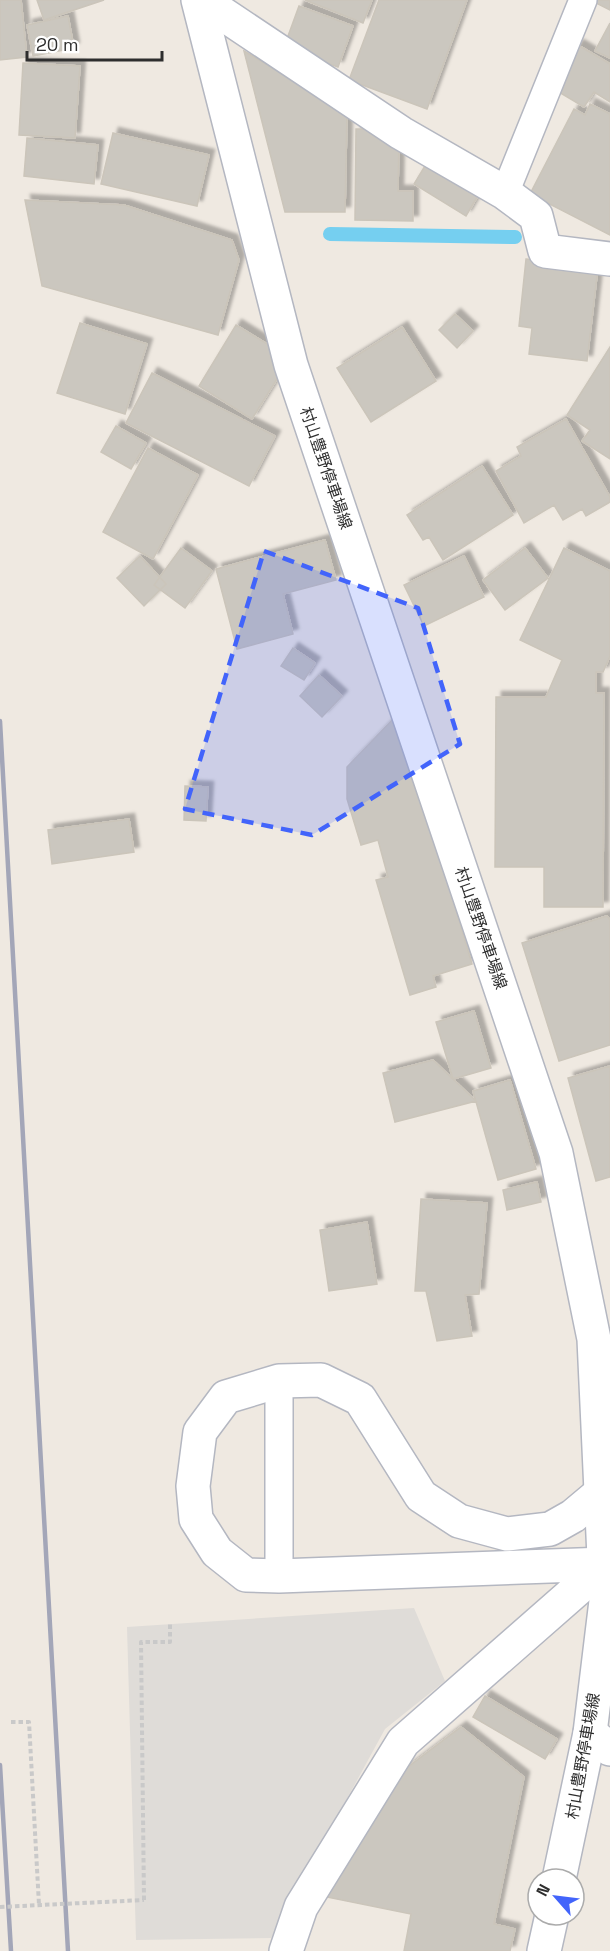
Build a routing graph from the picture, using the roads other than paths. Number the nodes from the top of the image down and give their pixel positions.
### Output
1 (200, 0) edge
2 (583, 0) edge
3 (505, 193) junction
4 (610, 259) edge
5 (279, 1381) junction
6 (606, 1494) edge
7 (606, 1564) junction
8 (279, 1576) junction
9 (600, 1741) edge
10 (563, 1867) edge
11 (549, 1927) edge
12 (286, 1951) edge
13 (544, 1951) edge

1 - 3 street
1 - 6 street, 村山豊野停車場線
2 - 3 lane
3 - 4 street
5 - 6 street
5 - 8 lane
5 - 8 street
6 - 7 street, 村山豊野停車場線
7 - 8 street
7 - 9 street, 村山豊野停車場線
7 - 12 street
9 - 10 street, 村山豊野停車場線
11 - 13 street

